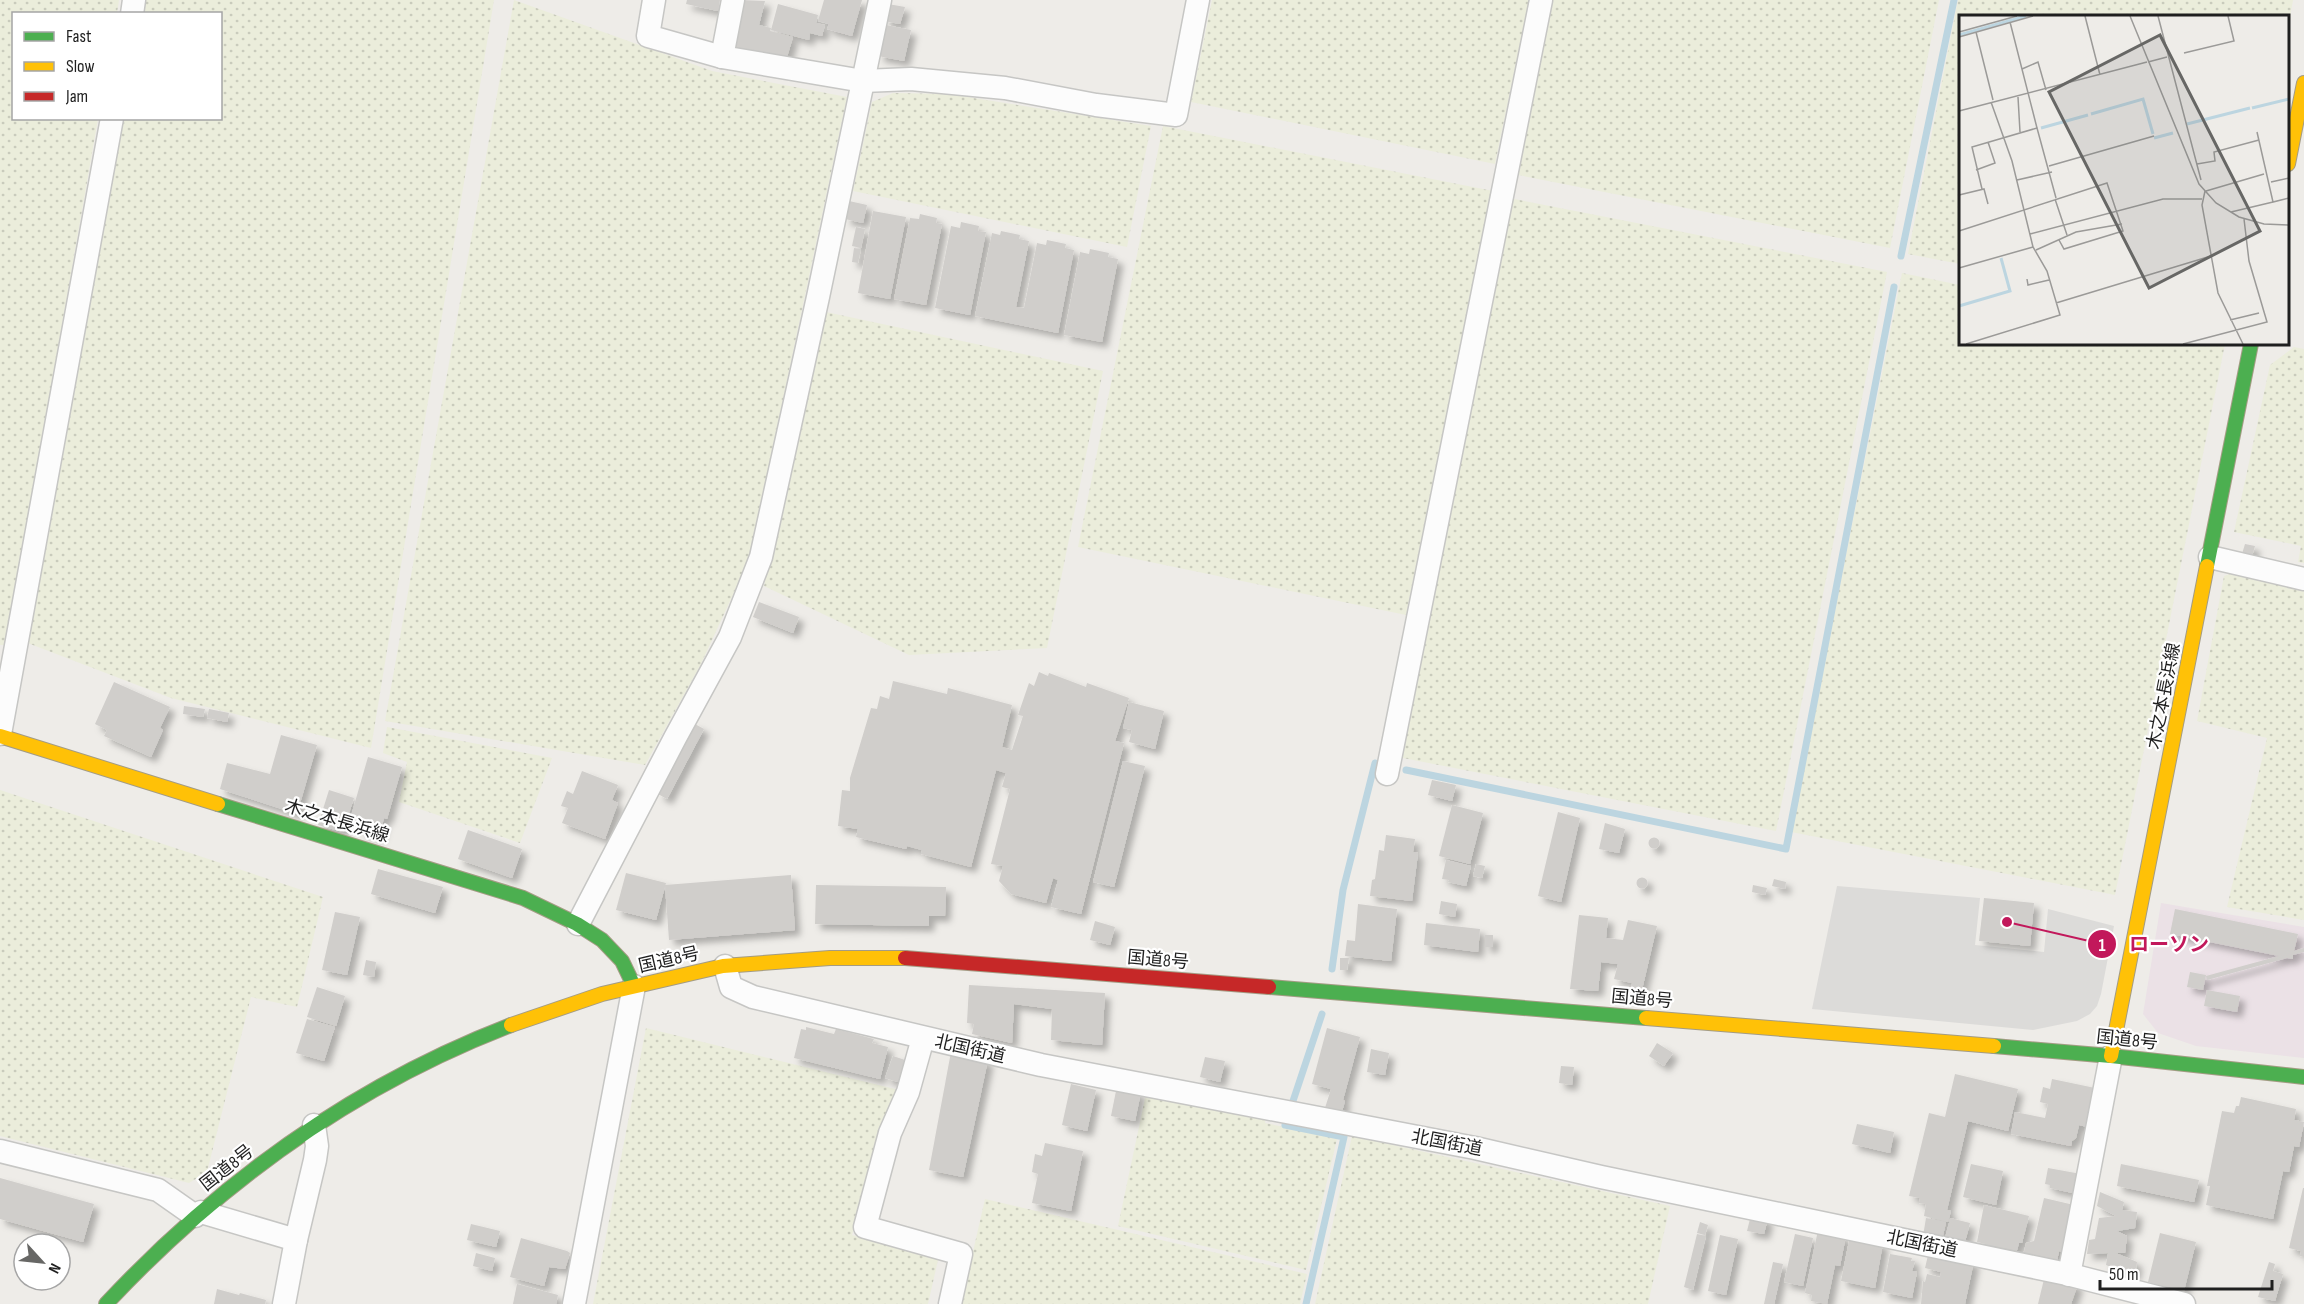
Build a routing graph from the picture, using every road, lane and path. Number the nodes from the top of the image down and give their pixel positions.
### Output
1 (654, 0) edge
2 (733, 0) edge
3 (880, 0) edge
4 (1198, 0) edge
5 (1541, 0) edge
6 (722, 57) junction
7 (862, 81) junction
8 (2304, 83) edge
9 (112, 120) edge
10 (2289, 159) edge
11 (2251, 345) edge
12 (2210, 557) junction
13 (2304, 579) edge
14 (0, 735) edge
15 (1388, 774) dead end
16 (578, 924) junction
17 (724, 966) junction
18 (634, 986) junction
19 (923, 1038) junction
20 (2111, 1056) junction
21 (2304, 1077) edge
22 (314, 1125) junction
23 (0, 1151) edge
24 (198, 1214) junction
25 (296, 1240) junction
26 (2069, 1275) junction
27 (106, 1304) edge
28 (284, 1304) edge
29 (574, 1304) edge
30 (950, 1304) edge
31 (2184, 1304) edge

1 - 6 street
2 - 6 street
3 - 7 street
4 - 7 street
5 - 15 street
6 - 7 street
7 - 16 street
8 - 10 main road
9 - 14 street
11 - 12 main road, 木之本長浜線
12 - 13 street
12 - 20 main road, 木之本長浜線
14 - 16 main road, 木之本長浜線
16 - 18 main road, 木之本長浜線
17 - 18 main road, 国道8号
17 - 19 street, 北国街道
17 - 20 main road, 国道8号
18 - 22 main road, 国道8号
18 - 29 street
19 - 26 street, 北国街道
19 - 30 street
20 - 21 main road, 国道8号
20 - 26 street
22 - 24 main road, 国道8号
22 - 25 street
23 - 24 street
24 - 25 street
24 - 27 main road, 国道8号
25 - 28 street
26 - 31 street, 北国街道

